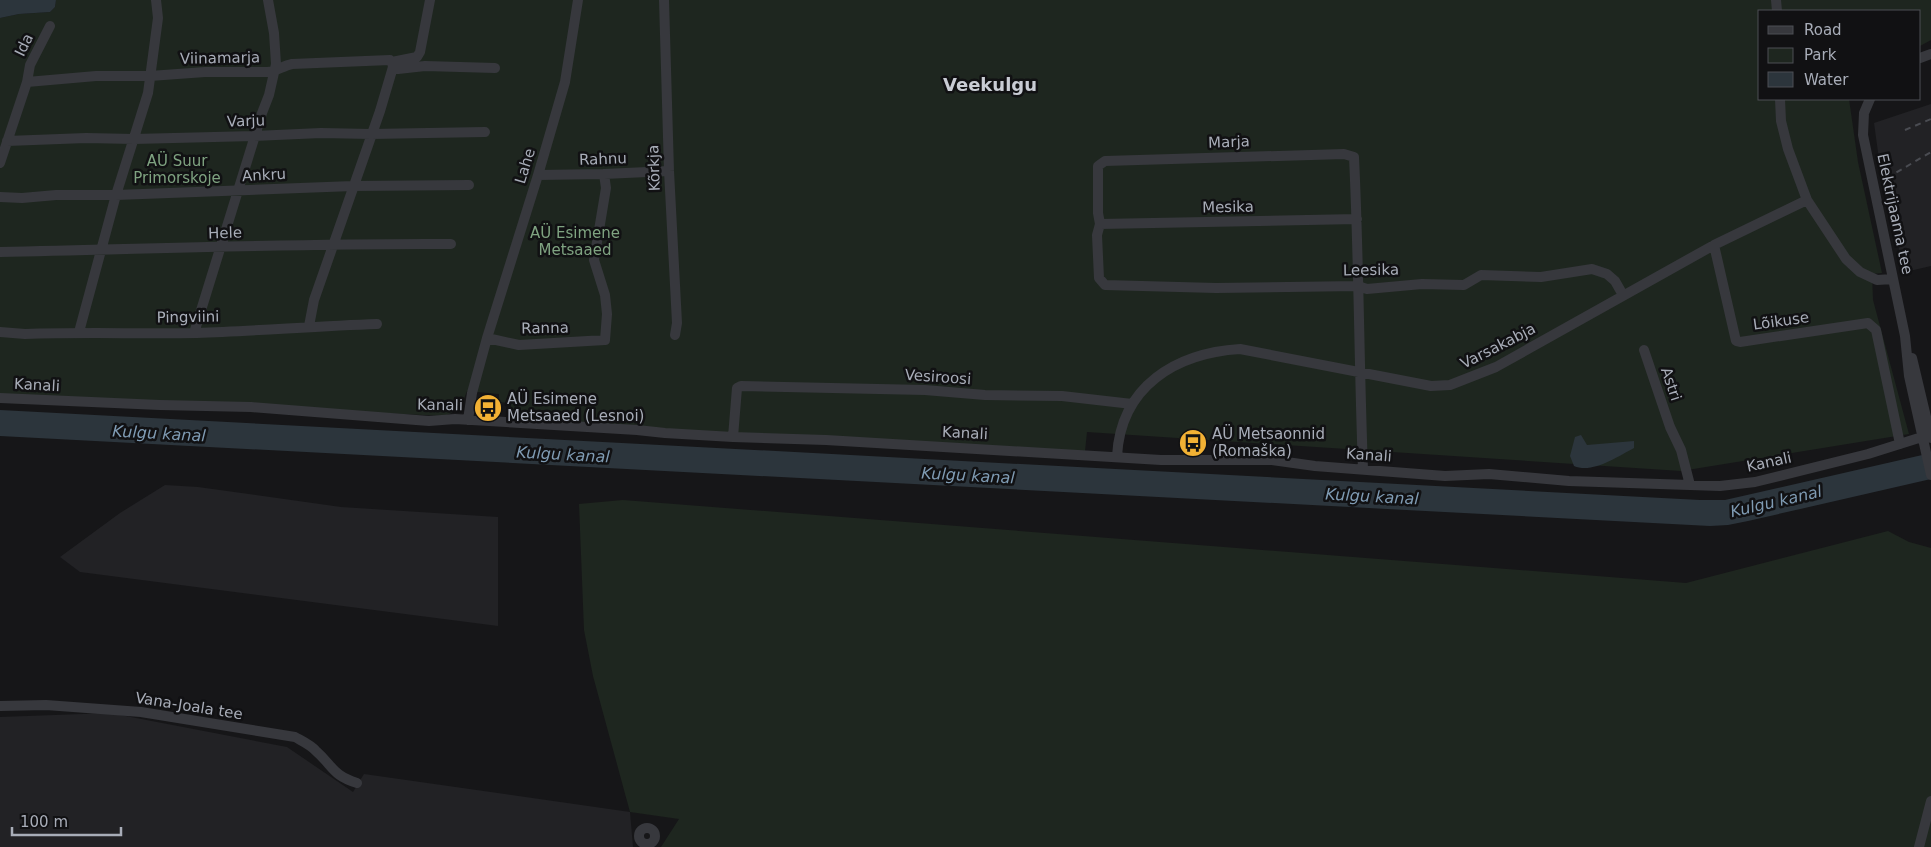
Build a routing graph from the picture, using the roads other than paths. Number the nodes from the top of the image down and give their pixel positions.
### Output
1 (156, 0) edge
2 (268, 0) edge
3 (430, 0) edge
4 (578, 0) edge
5 (664, 0) edge
6 (50, 26) dead end
7 (393, 65) junction
8 (495, 68) dead end
9 (273, 72) junction
10 (150, 76) junction
11 (27, 82) junction
12 (1780, 100) edge
13 (1870, 100) edge
14 (485, 132) dead end
15 (371, 134) junction
16 (254, 136) junction
17 (134, 139) junction
18 (7, 141) junction
19 (0, 163) edge
20 (669, 171) junction
21 (604, 174) junction
22 (538, 175) junction
23 (469, 185) dead end
24 (353, 186) junction
25 (238, 191) junction
26 (116, 195) junction
27 (0, 197) edge
28 (1807, 200) junction
29 (1357, 220) junction
30 (1100, 224) junction
31 (334, 244) junction
32 (451, 244) dead end
33 (1714, 245) junction
34 (220, 248) junction
35 (101, 250) junction
36 (0, 252) edge
37 (1893, 279) junction
38 (1358, 286) junction
39 (1623, 295) junction
40 (377, 324) dead end
41 (309, 326) junction
42 (0, 332) edge
43 (80, 332) junction
44 (194, 333) junction
45 (675, 335) dead end
46 (487, 338) junction
47 (1644, 350) dead end
48 (1360, 371) junction
49 (0, 398) edge
50 (1132, 404) junction
51 (468, 420) junction
52 (733, 437) junction
53 (1926, 439) edge
54 (1900, 444) junction
55 (1117, 456) junction
56 (1363, 470) junction
57 (1931, 475) edge
58 (1690, 485) junction
59 (0, 706) edge
60 (357, 783) dead end
61 (1931, 801) edge
62 (1919, 847) edge

1 - 10 street
2 - 9 street
3 - 7 street
4 - 22 street, Lahe
5 - 20 street, Kõrkja
6 - 11 street, Ida
7 - 8 street, Viinamarja
7 - 9 street, Viinamarja
7 - 15 street
9 - 10 street, Viinamarja
9 - 16 street
10 - 11 street, Viinamarja
10 - 17 street
11 - 18 street, Ida
12 - 28 street
13 - 37 street, Elektrijaama tee
14 - 15 street, Varju
15 - 16 street, Varju
15 - 24 street
16 - 17 street, Varju
16 - 25 street
17 - 18 street, Varju
17 - 26 street
18 - 19 street, Ida
20 - 21 street, Rahnu
20 - 45 street, Kõrkja
21 - 22 street, Rahnu
21 - 46 street, Ranna
22 - 46 street, Lahe
23 - 24 street, Ankru
24 - 25 street, Ankru
24 - 31 street
25 - 26 street, Ankru
25 - 34 street
26 - 27 street, Ankru
26 - 35 street
28 - 33 street, Varsakabja
28 - 37 street
29 - 30 street, Mesika
29 - 30 street, Marja
29 - 38 street
30 - 38 street, Leesika
31 - 32 street, Hele
31 - 34 street, Hele
31 - 41 street
33 - 39 street, Varsakabja
33 - 54 street, Lõikuse
34 - 35 street, Hele
34 - 44 street
35 - 36 street, Hele
35 - 43 street
37 - 53 street, Elektrijaama tee
38 - 39 street, Leesika
38 - 48 street
39 - 48 street, Varsakabja
40 - 41 street, Pingviini
41 - 44 street, Pingviini
42 - 43 street, Pingviini
43 - 44 street, Pingviini
46 - 51 street, Lahe
47 - 58 street, Astri
48 - 50 street, Varsakabja
48 - 56 street
49 - 51 street, Kanali
50 - 52 street, Vesiroosi
50 - 55 street
51 - 52 street, Kanali
52 - 55 street, Kanali
53 - 54 street, Kanali
53 - 57 street, Elektrijaama tee
54 - 58 street, Kanali
55 - 56 street, Kanali
56 - 58 street, Kanali
59 - 60 street, Vana-Joala tee
61 - 62 street

